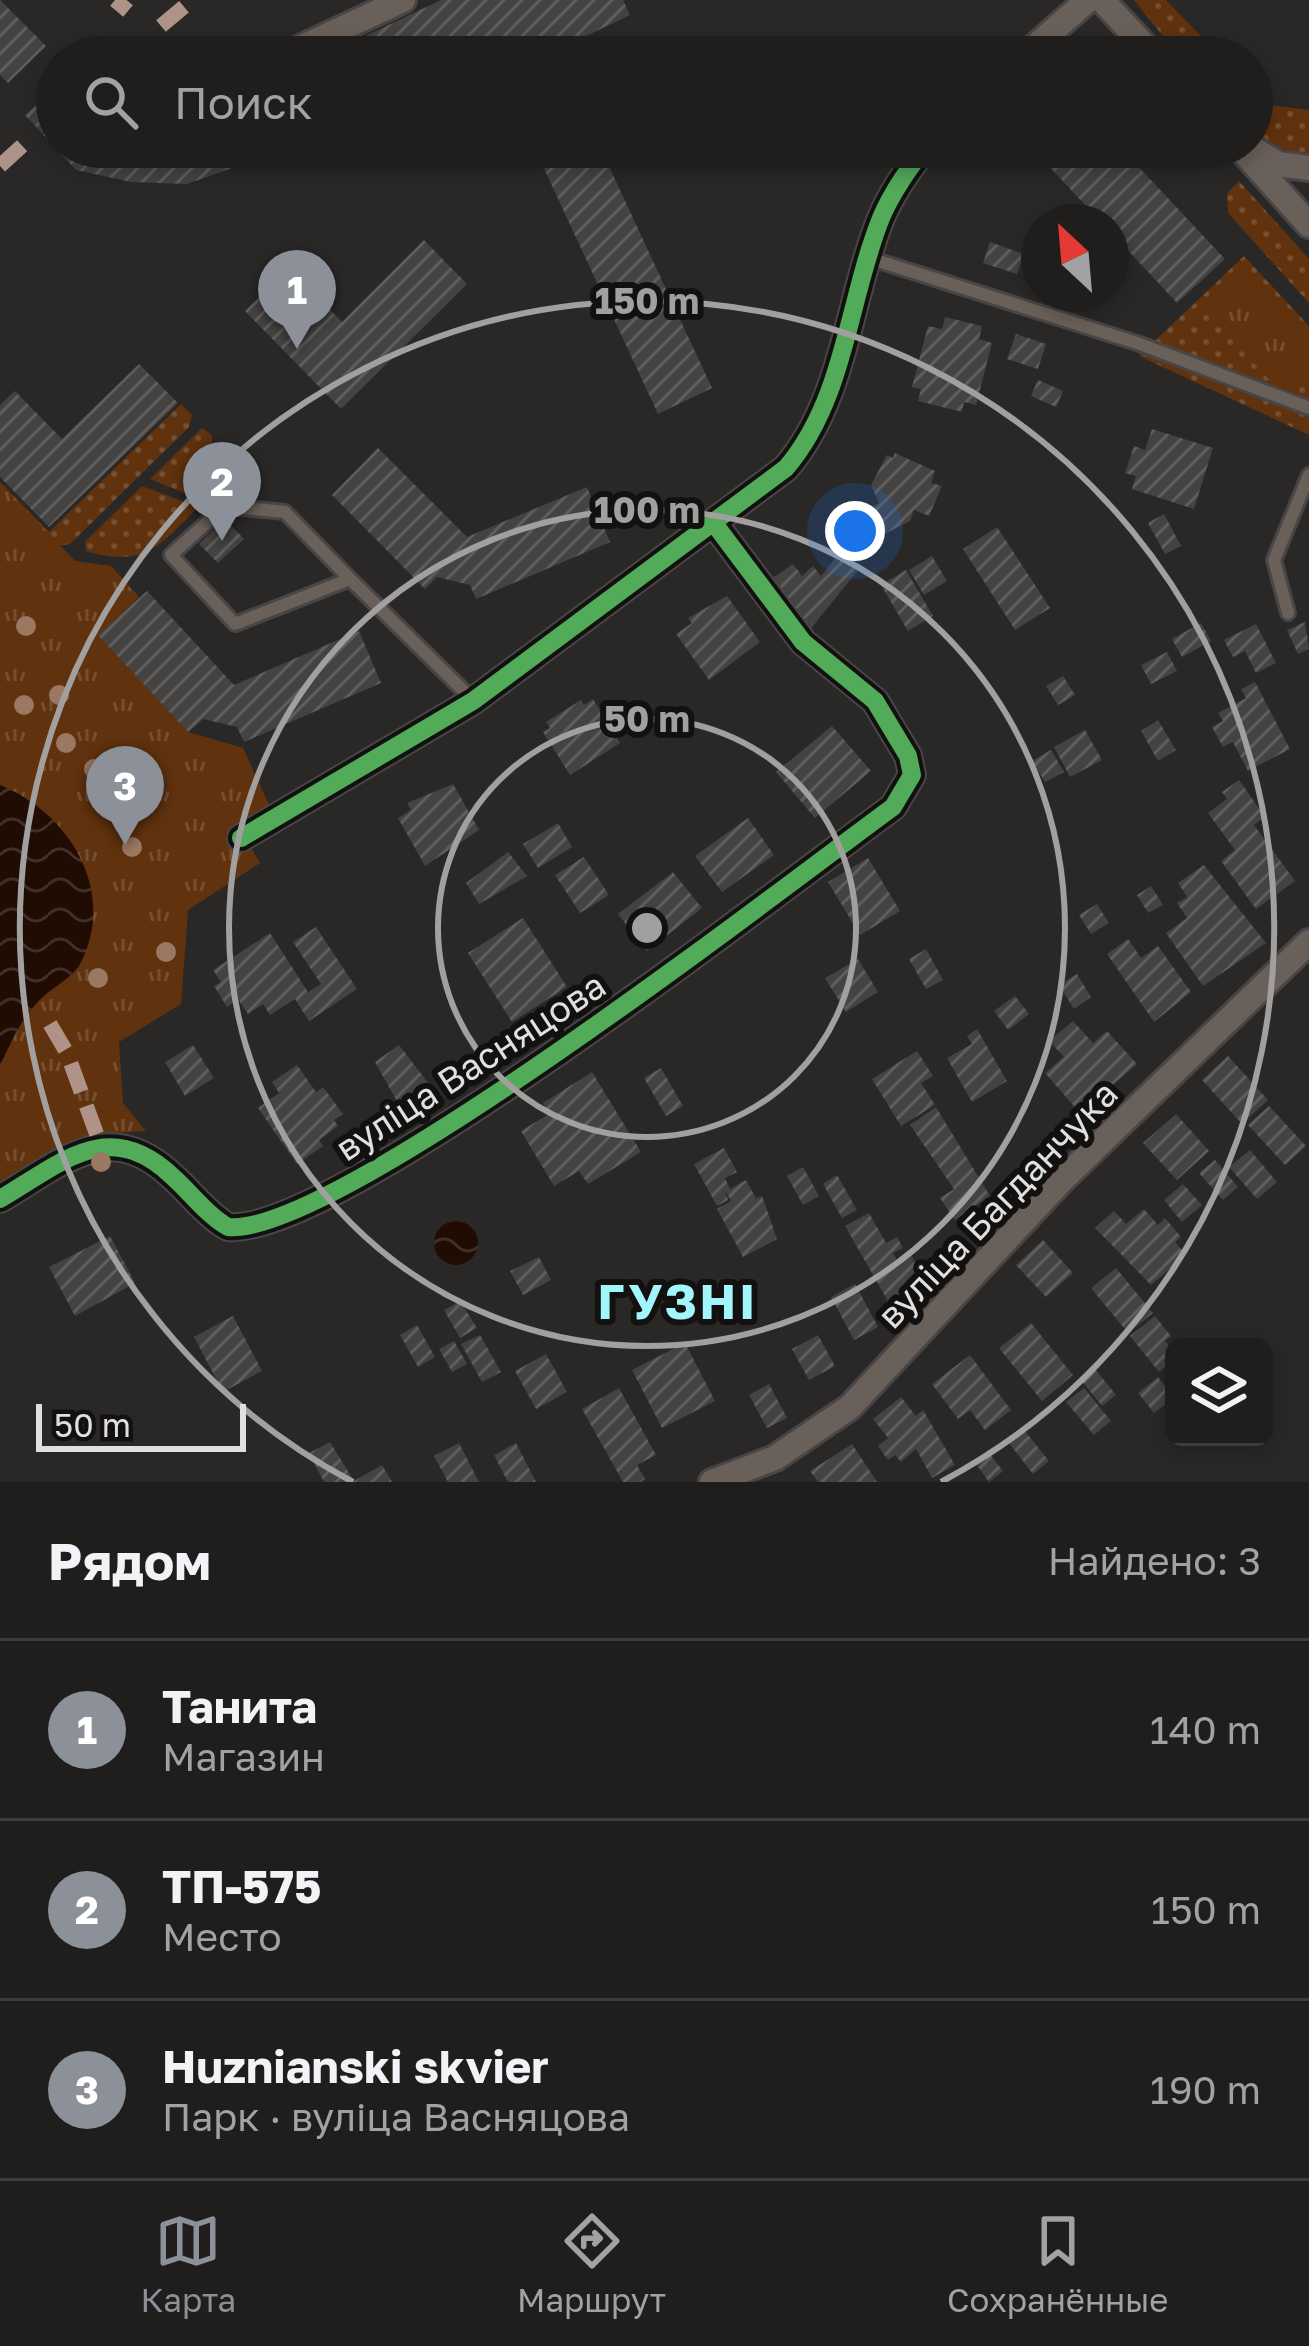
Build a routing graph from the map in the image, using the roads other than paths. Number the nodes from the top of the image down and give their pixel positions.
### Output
1 (404, 0) edge
2 (1088, 0) edge
3 (1102, 0) edge
4 (326, 36) edge
5 (1047, 36) edge
6 (1135, 36) edge
7 (1273, 161) edge
8 (910, 168) edge
9 (1258, 168) edge
10 (1309, 168) edge
11 (1309, 225) edge
12 (868, 258) junction
13 (1309, 408) edge
14 (1309, 475) edge
15 (716, 526) junction
16 (350, 579) junction
17 (1288, 613) dead end
18 (473, 701) junction
19 (241, 838) dead end
20 (1309, 942) edge
21 (0, 1199) edge
22 (712, 1482) edge

1 - 4 street
2 - 5 street
3 - 6 street
7 - 10 street
8 - 12 street
9 - 11 street
12 - 13 lane
12 - 15 street
14 - 17 lane
15 - 18 street
15 - 21 street, вуліца Васняцова
16 - 16 lane
16 - 18 lane
18 - 19 street
20 - 22 street, вуліца Багданчука

